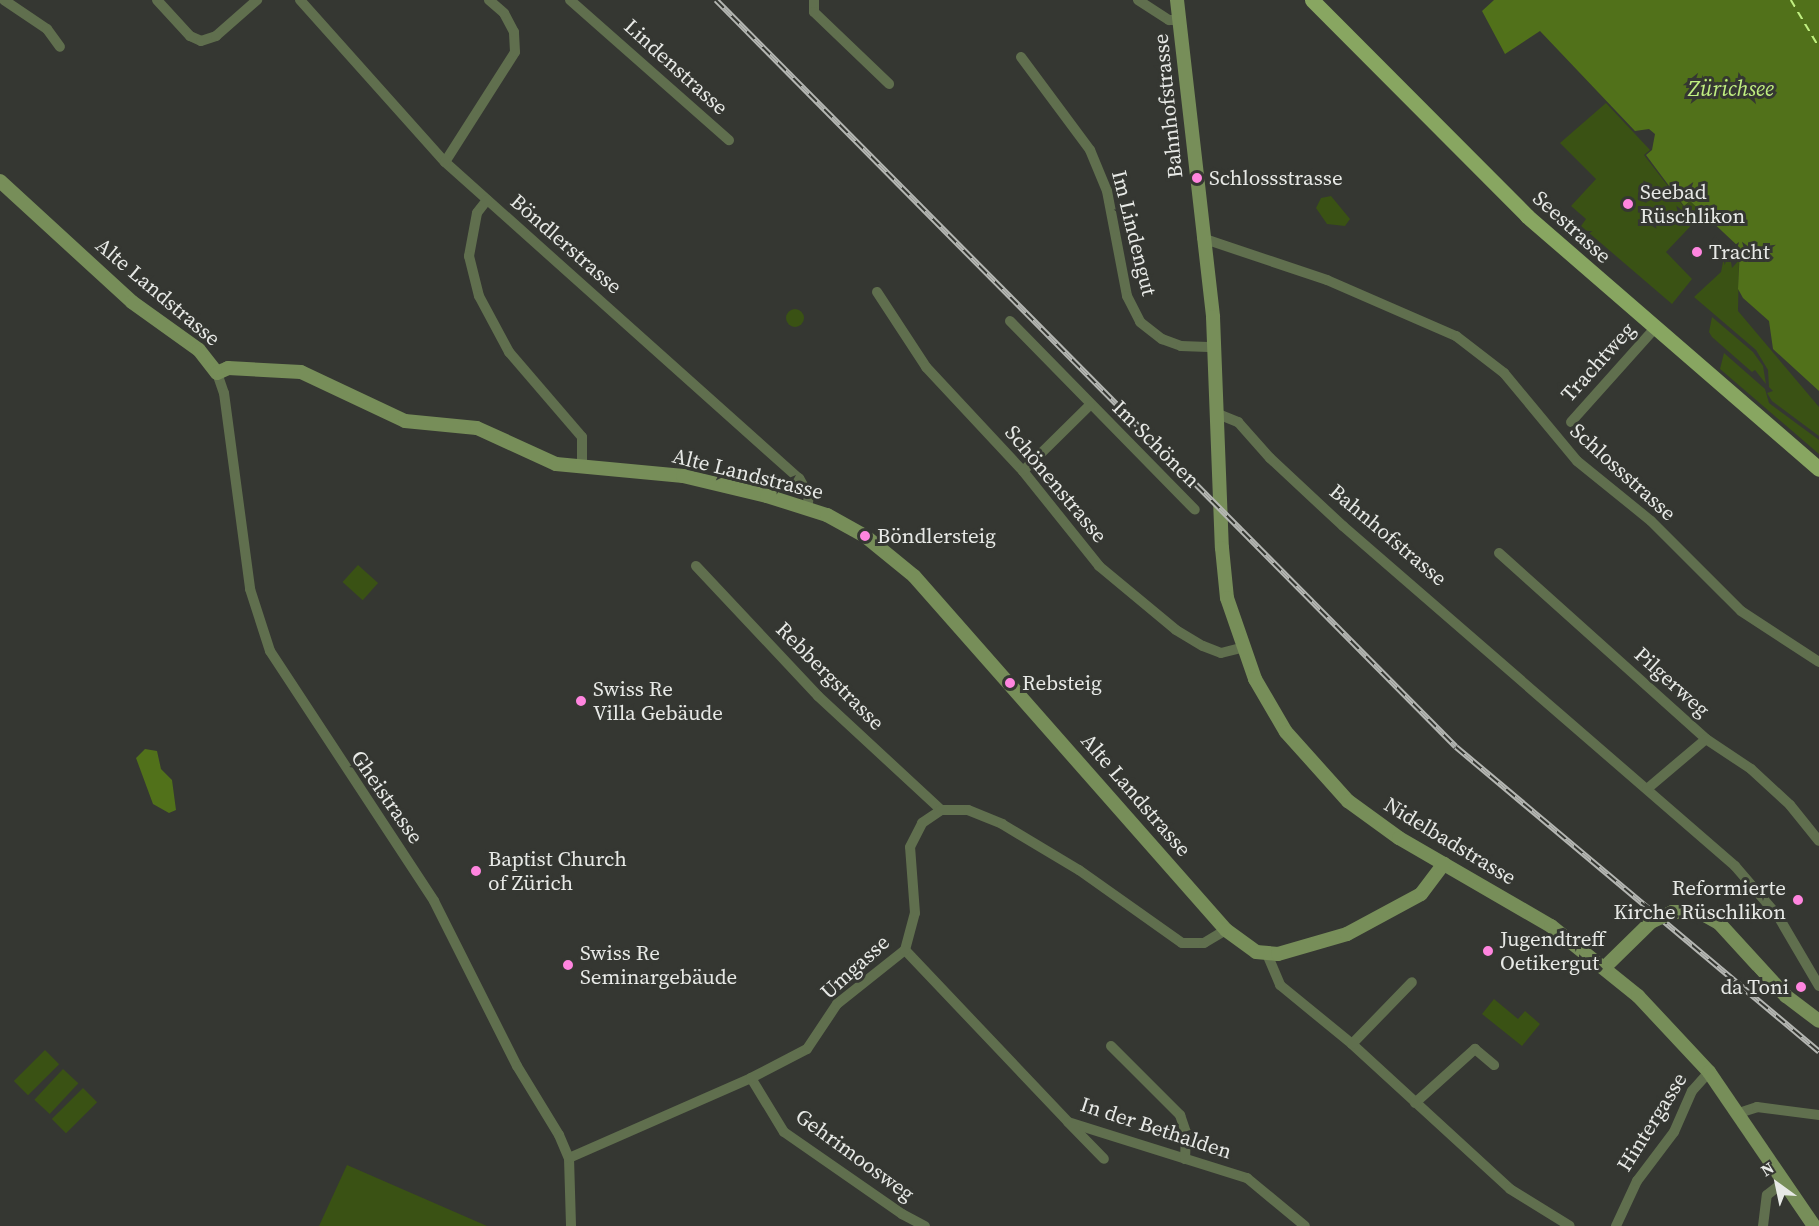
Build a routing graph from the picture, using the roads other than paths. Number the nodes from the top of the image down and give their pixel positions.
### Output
1 (4, 0) edge
2 (157, 0) edge
3 (257, 0) edge
4 (300, 0) edge
5 (489, 0) edge
6 (570, 0) edge
7 (814, 0) edge
8 (1138, 0) edge
9 (1177, 0) edge
10 (1312, 0) edge
11 (1180, 20) junction
12 (60, 47) dead end
13 (1021, 57) dead end
14 (889, 84) dead end
15 (729, 140) dead end
16 (445, 162) junction
17 (0, 181) edge
18 (487, 200) junction
19 (1202, 238) junction
20 (877, 292) dead end
21 (1010, 321) dead end
22 (1654, 328) junction
23 (1215, 347) junction
24 (217, 373) junction
25 (1090, 405) junction
26 (1218, 414) junction
27 (1571, 422) dead end
28 (582, 466) junction
29 (1819, 469) edge
30 (1023, 471) junction
31 (807, 508) junction
32 (1195, 510) dead end
33 (1498, 553) dead end
34 (696, 566) dead end
35 (1242, 648) junction
36 (1819, 662) edge
37 (1706, 739) junction
38 (1647, 789) junction
39 (941, 810) junction
40 (1819, 841) edge
41 (1444, 864) junction
42 (1226, 930) junction
43 (905, 950) junction
44 (1267, 954) junction
45 (1605, 967) junction
46 (1412, 982) dead end
47 (1819, 987) edge
48 (1818, 1017) edge
49 (1352, 1044) junction
50 (1111, 1046) dead end
51 (1494, 1065) dead end
52 (1708, 1072) junction
53 (751, 1078) junction
54 (1415, 1103) junction
55 (1739, 1113) junction
56 (1819, 1114) edge
57 (1068, 1122) junction
58 (569, 1158) junction
59 (1185, 1159) junction
60 (1104, 1160) dead end
61 (1785, 1181) junction
62 (571, 1226) edge
63 (925, 1226) edge
64 (1305, 1226) edge
65 (1570, 1226) edge
66 (1616, 1226) edge
67 (1763, 1226) edge
68 (1814, 1226) edge

1 - 12 street
2 - 3 street
4 - 16 street, Böndlerstrasse
5 - 16 street
6 - 15 street, Lindenstrasse
7 - 14 street
8 - 11 street
9 - 11 street, Bahnhofstrasse
10 - 22 main road, Seestrasse
11 - 19 street, Bahnhofstrasse
13 - 23 street, Im Lindengut
16 - 18 street, Böndlerstrasse
17 - 24 street, Alte Landstrasse
18 - 28 street
18 - 31 street, Böndlerstrasse
19 - 23 street, Bahnhofstrasse
19 - 36 street, Schlossstrasse
20 - 30 street, Schönenstrasse
21 - 25 street, Im Schönen
22 - 27 street, Trachtweg
22 - 29 main road, Seestrasse
23 - 26 street, Bahnhofstrasse
24 - 28 street, Alte Landstrasse
24 - 58 street, Gheistrasse
25 - 30 street, Im Schönen
25 - 32 street, Im Schönen
26 - 35 street, Nidelbadstrasse
26 - 38 street, Bahnhofstrasse
28 - 31 street, Alte Landstrasse
30 - 35 street, Schönenstrasse
31 - 42 street, Alte Landstrasse
33 - 37 street, Pilgerweg
34 - 39 street, Rebbergstrasse
35 - 41 street, Nidelbadstrasse
37 - 38 street
37 - 40 street, Pilgerweg
38 - 47 street, Bahnhofstrasse
39 - 42 street
39 - 43 street, Umgasse
41 - 44 street
41 - 45 street, Nidelbadstrasse
42 - 44 street, Alte Landstrasse
43 - 53 street, Umgasse
43 - 57 street, In der Bethalden
44 - 49 street
45 - 48 street, bridge
45 - 52 street, Nidelbadstrasse
46 - 49 street
49 - 54 street
50 - 59 street
51 - 54 street
52 - 55 street, Nidelbadstrasse
52 - 66 street, Hintergasse
53 - 58 street, Umgasse
53 - 63 street, Gehrimoosweg
54 - 65 street
55 - 56 street
55 - 61 street, Nidelbadstrasse
57 - 59 street, In der Bethalden
57 - 60 street
58 - 62 street, Gheistrasse
59 - 64 street, In der Bethalden
61 - 67 street
61 - 68 street, Nidelbadstrasse

